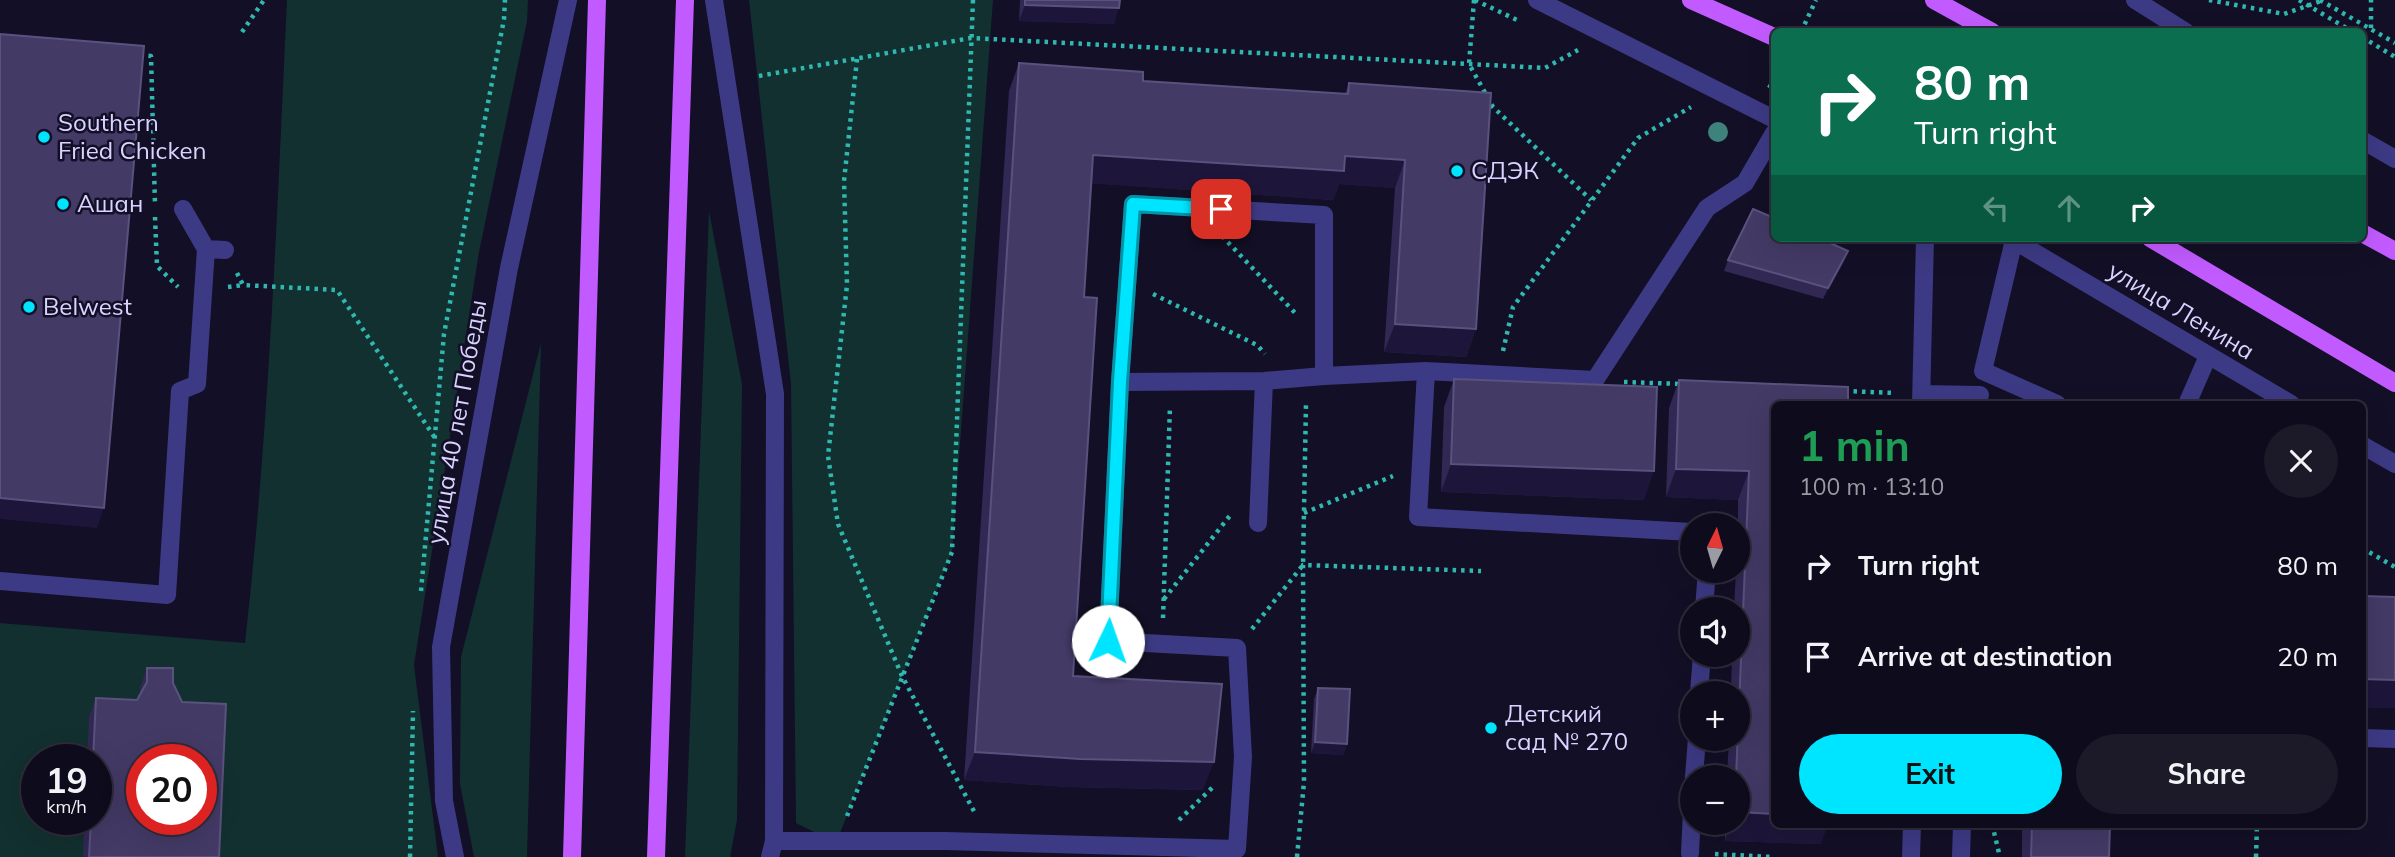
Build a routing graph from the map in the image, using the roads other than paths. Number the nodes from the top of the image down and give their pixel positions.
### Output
1 (568, 0) edge
2 (597, 0) edge
3 (685, 0) edge
4 (714, 0) edge
5 (1537, 0) edge
6 (1691, 0) edge
7 (1934, 0) edge
8 (2134, 0) edge
9 (1985, 28) edge
10 (2180, 28) edge
11 (1771, 36) edge
12 (1771, 118) edge
13 (1771, 138) edge
14 (2366, 141) edge
15 (2395, 159) edge
16 (183, 209) dead end
17 (2366, 235) edge
18 (1925, 242) edge
19 (2011, 242) edge
20 (2017, 242) edge
21 (2157, 242) edge
22 (206, 249) junction
23 (225, 250) road end
24 (2395, 251) edge
25 (2208, 356) junction
26 (1426, 371) junction
27 (1983, 371) junction
28 (1324, 376) junction
29 (1264, 381) junction
30 (1120, 382) junction
31 (2395, 383) edge
32 (1921, 399) edge
33 (1980, 399) edge
34 (2050, 401) edge
35 (2188, 401) edge
36 (2286, 401) edge
37 (2366, 447) edge
38 (2395, 464) edge
39 (1258, 523) dead end
40 (1680, 532) edge
41 (0, 581) edge
42 (2366, 738) edge
43 (2395, 738) edge
44 (1912, 828) edge
45 (1962, 828) edge
46 (1691, 835) edge
47 (772, 849) edge
48 (836, 850) edge
49 (1237, 853) edge
50 (1690, 853) road end
51 (455, 857) edge
52 (572, 857) edge
53 (656, 857) edge
54 (1911, 857) edge
55 (1961, 857) edge

1 - 51 street, улица 40 лет Победы
2 - 52 main road
3 - 53 main road
4 - 47 street
5 - 12 street
6 - 11 main road
7 - 9 main road
8 - 10 street
13 - 26 street
14 - 15 street
16 - 22 street
17 - 24 main road
18 - 32 street
19 - 27 street
20 - 25 street, улица Ленина
21 - 31 main road, улица Ленина
22 - 23 street
22 - 41 street
25 - 35 street
25 - 36 street, улица Ленина
26 - 28 street
26 - 40 street
27 - 33 street
27 - 34 street
28 - 29 street
28 - 30 street
29 - 30 street
29 - 39 street
30 - 49 street
32 - 33 street
37 - 38 street
42 - 43 street
44 - 54 street
45 - 55 street
46 - 50 street
47 - 48 street
48 - 49 street

